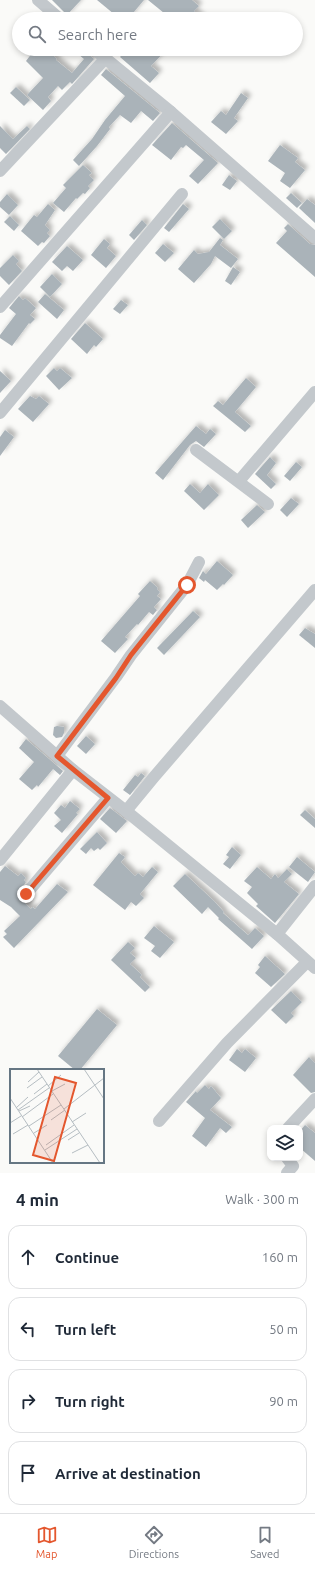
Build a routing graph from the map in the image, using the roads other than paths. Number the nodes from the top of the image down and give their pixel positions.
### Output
1 (38, 0) edge
2 (52, 12) edge
3 (102, 56) edge
4 (105, 59) junction
5 (171, 112) junction
6 (0, 171) edge
7 (182, 194) dead end
8 (315, 238) edge
9 (0, 307) edge
10 (315, 392) edge
11 (0, 413) edge
12 (196, 450) dead end
13 (239, 481) junction
14 (268, 504) dead end
15 (199, 562) dead end
16 (315, 590) edge
17 (0, 706) edge
18 (57, 756) junction
19 (73, 770) junction
20 (108, 798) junction
21 (126, 811) junction
22 (0, 860) edge
23 (315, 886) edge
24 (26, 894) dead end
25 (277, 934) junction
26 (311, 965) edge
27 (315, 1099) edge
28 (159, 1121) dead end
29 (291, 1125) edge
30 (289, 1161) edge
31 (287, 1173) edge

1 - 2 street
3 - 4 street
4 - 5 street
4 - 6 street
5 - 8 street
5 - 9 street
7 - 11 street
10 - 13 street
12 - 13 street
13 - 14 street
15 - 18 street
16 - 21 street
17 - 18 street
18 - 19 street
19 - 20 street
19 - 22 street
20 - 21 street
20 - 24 street
21 - 25 street
23 - 25 street
25 - 26 street
26 - 28 street
27 - 29 street
30 - 31 street

